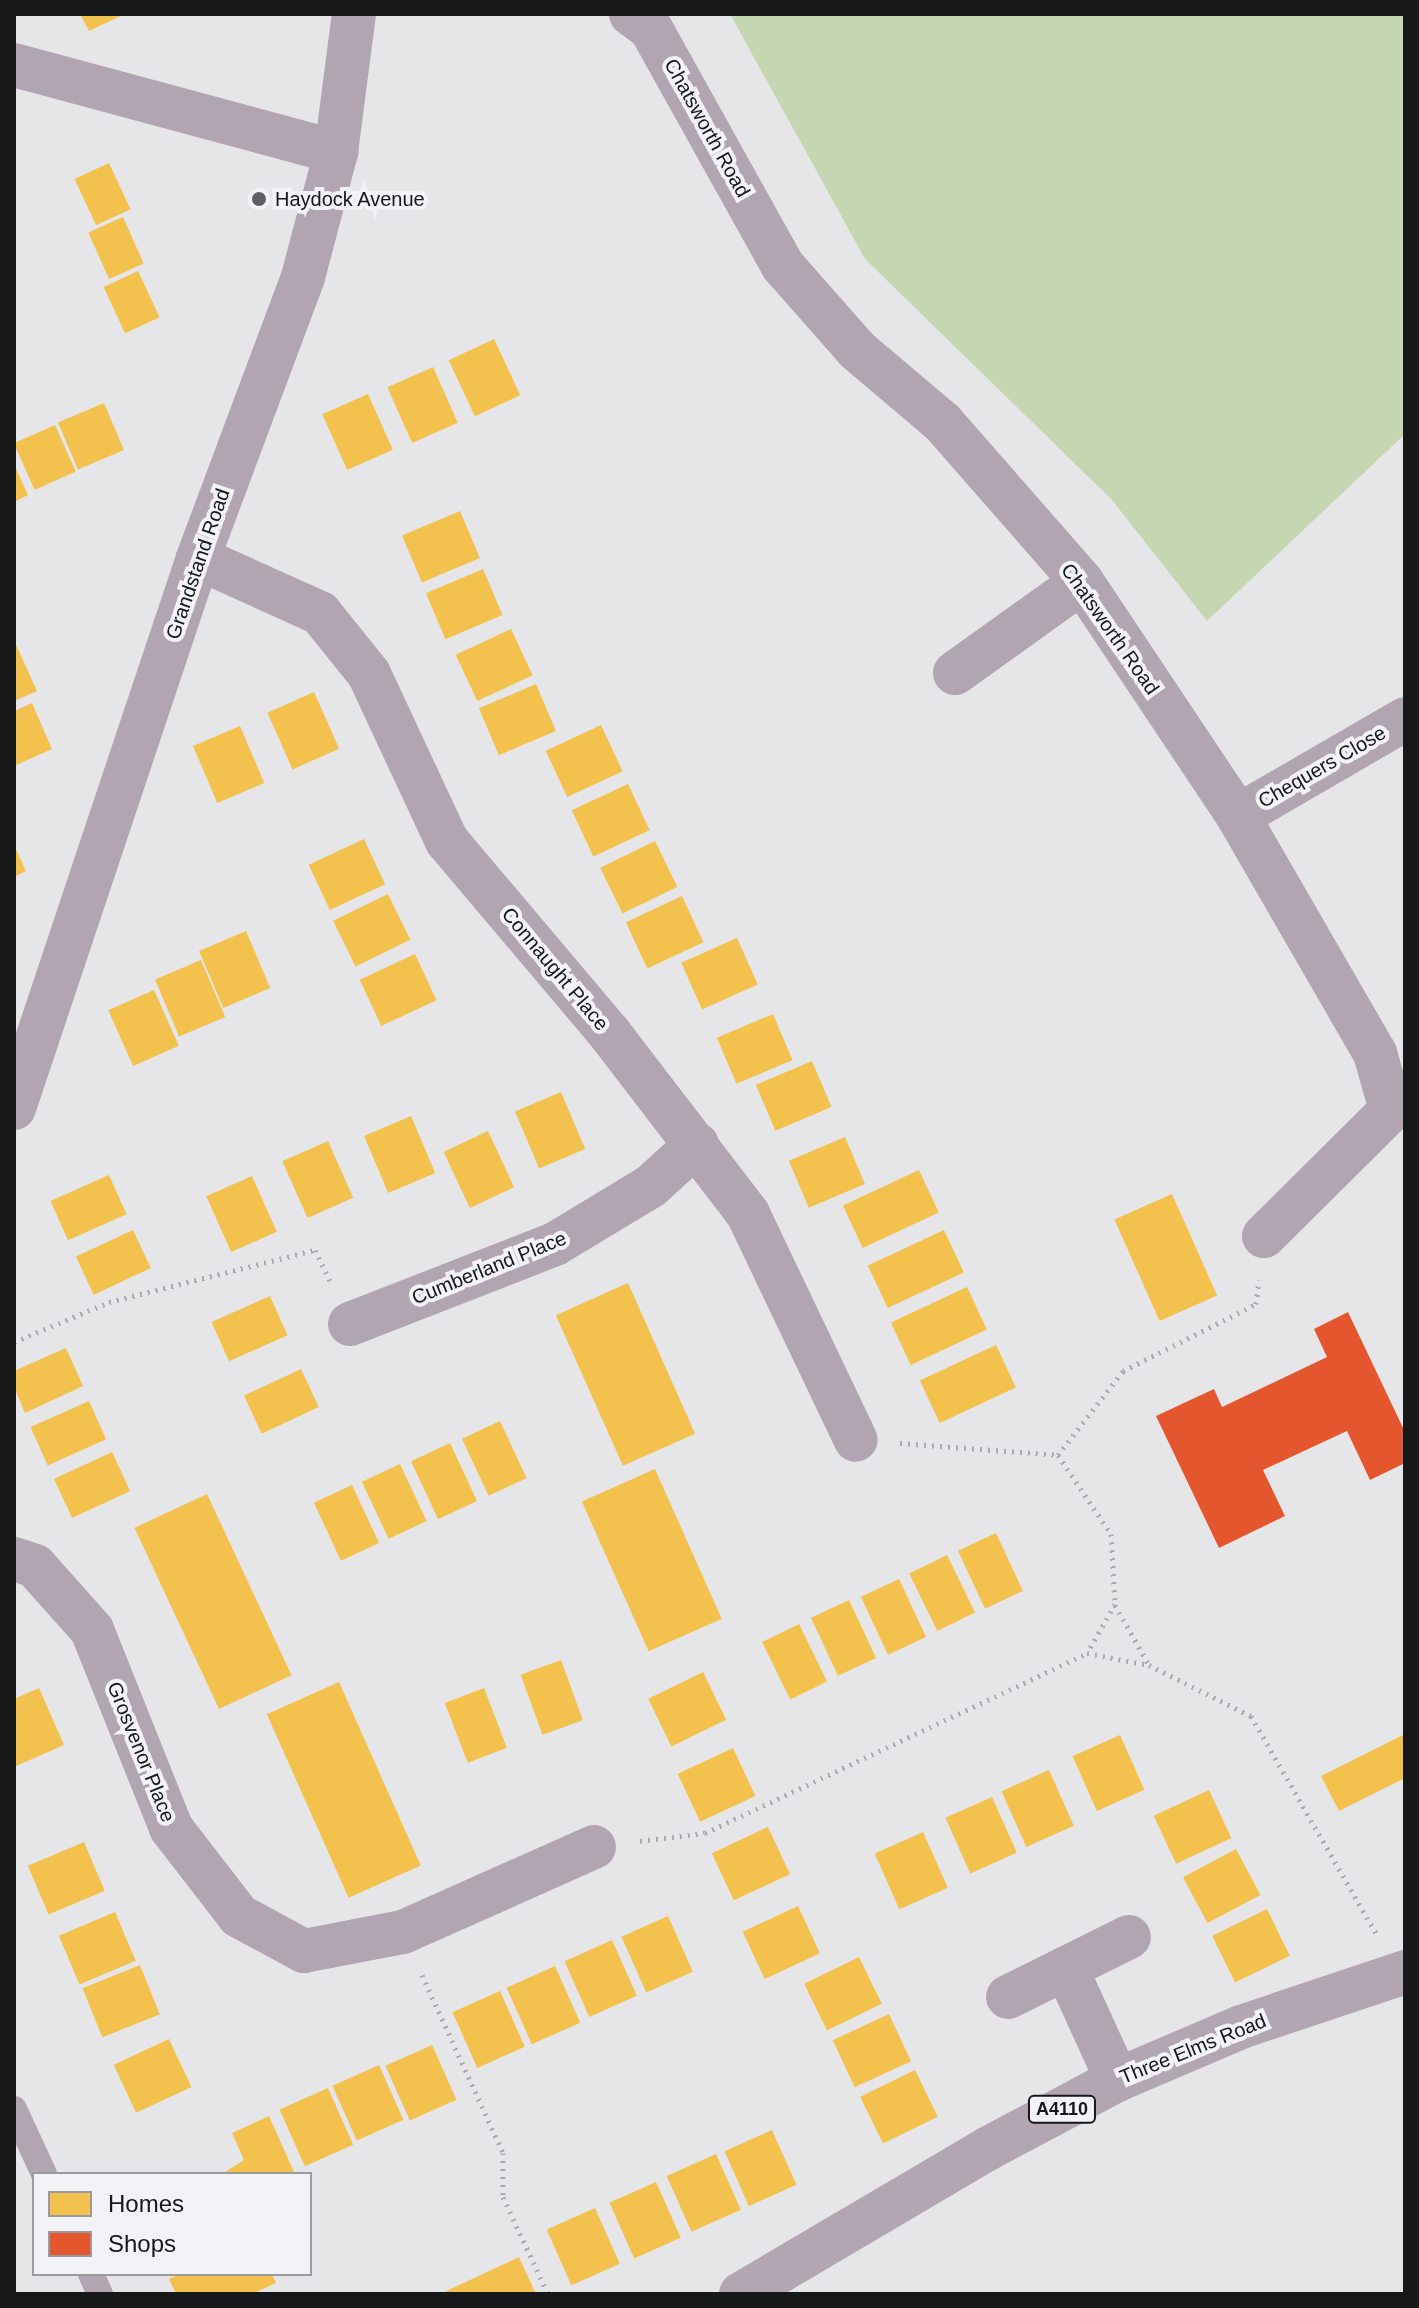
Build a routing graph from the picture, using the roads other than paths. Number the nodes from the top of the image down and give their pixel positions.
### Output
1 (354, 14) edge
2 (638, 16) edge
3 (14, 65) edge
4 (336, 152) junction
5 (198, 558) junction
6 (1082, 582) junction
7 (955, 673) dead end
8 (1405, 719) edge
9 (1238, 816) junction
10 (14, 1108) edge
11 (697, 1144) junction
12 (1264, 1236) road end
13 (350, 1324) road end
14 (856, 1440) road end
15 (14, 1559) edge
16 (594, 1847) road end
17 (1129, 1937) dead end
18 (1066, 1968) junction
19 (1402, 1973) edge
20 (1008, 1997) dead end
21 (1117, 2080) junction
22 (14, 2109) edge
23 (43, 2172) edge
24 (741, 2294) edge

1 - 4 street, Grandstand Road
2 - 6 street, Chatsworth Road
3 - 4 street
4 - 5 street, Grandstand Road
5 - 10 street, Grandstand Road
5 - 11 street, Connaught Place
6 - 7 street
6 - 9 street, Chatsworth Road
8 - 9 street, Chequers Close
9 - 12 street, Chatsworth Road
11 - 13 street, Cumberland Place
11 - 14 street, Connaught Place
15 - 16 street, Grosvenor Place
17 - 18 street
18 - 20 street
18 - 21 street
19 - 21 main road, Three Elms Road / A4110
21 - 24 main road, Three Elms Road / A4110
22 - 23 lane

